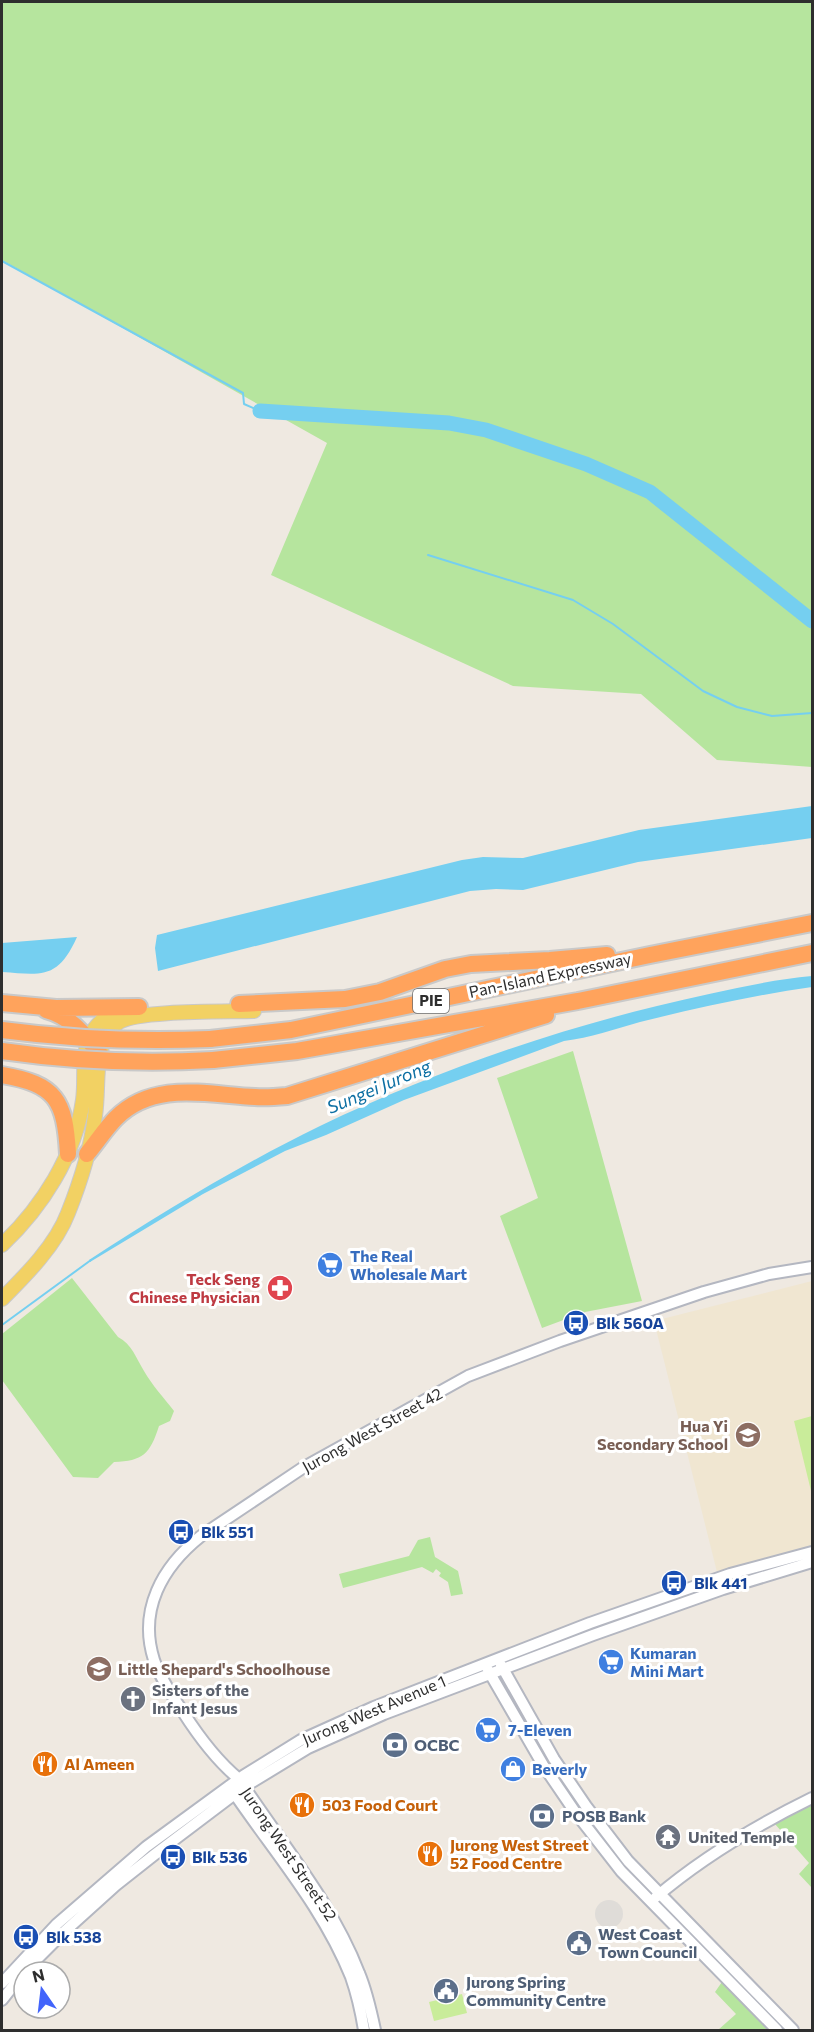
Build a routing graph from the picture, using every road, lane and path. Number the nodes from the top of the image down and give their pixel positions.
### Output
1 (813, 922) edge
2 (813, 953) edge
3 (650, 954) junction
4 (598, 998) junction
5 (284, 1002) junction
6 (2, 1003) edge
7 (239, 1004) joint
8 (139, 1006) junction
9 (33, 1007) junction
10 (2, 1030) edge
11 (89, 1040) junction
12 (2, 1051) edge
13 (100, 1054) junction
14 (2, 1075) edge
15 (68, 1154) junction
16 (87, 1154) junction
17 (2, 1245) edge
18 (813, 1267) edge
19 (2, 1299) edge
20 (813, 1552) edge
21 (813, 1562) edge
22 (485, 1664) junction
23 (501, 1665) junction
24 (490, 1675) junction
25 (224, 1767) junction
26 (242, 1783) junction
27 (232, 1790) junction
28 (813, 1798) edge
29 (660, 1893) junction
30 (651, 1901) junction
31 (36, 1960) edge
32 (2, 1983) edge
33 (12, 1987) edge
34 (2, 2000) edge
35 (364, 2031) edge
36 (375, 2031) edge
37 (777, 2031) edge
38 (793, 2031) edge

1 - 3 highway, Pan-Island Expressway / PIE
2 - 4 highway, Pan-Island Expressway / PIE
3 - 5 highway
3 - 10 highway, Pan-Island Expressway / PIE, bridge
4 - 12 highway, Pan-Island Expressway / PIE, bridge
4 - 16 highway
5 - 7 highway
5 - 13 main road
6 - 9 highway
7 - 8 main road
8 - 9 highway
8 - 11 main road
9 - 11 highway
11 - 13 highway
11 - 15 main road
13 - 16 main road
14 - 15 highway
15 - 17 main road
16 - 19 main road
18 - 25 street, Jurong West Street 42
20 - 23 street, Jurong West Avenue 1
21 - 23 street, Jurong West Avenue 1
22 - 23 street, Jurong West Avenue 1
22 - 24 street
22 - 26 street, Jurong West Avenue 1
23 - 24 street, Jurong West Avenue 1
23 - 29 street
24 - 26 street, Jurong West Avenue 1
24 - 30 street
25 - 26 street, Jurong West Street 42
25 - 27 street, Jurong West Street 42
26 - 27 street, Jurong West Avenue 1
26 - 36 street, Jurong West Street 52
27 - 31 street, Jurong West Avenue 1
27 - 32 street, Jurong West Avenue 1
27 - 35 street, Jurong West Street 52
28 - 29 street
29 - 30 street
29 - 38 street
30 - 37 street
33 - 34 street, Jurong West Avenue 1

